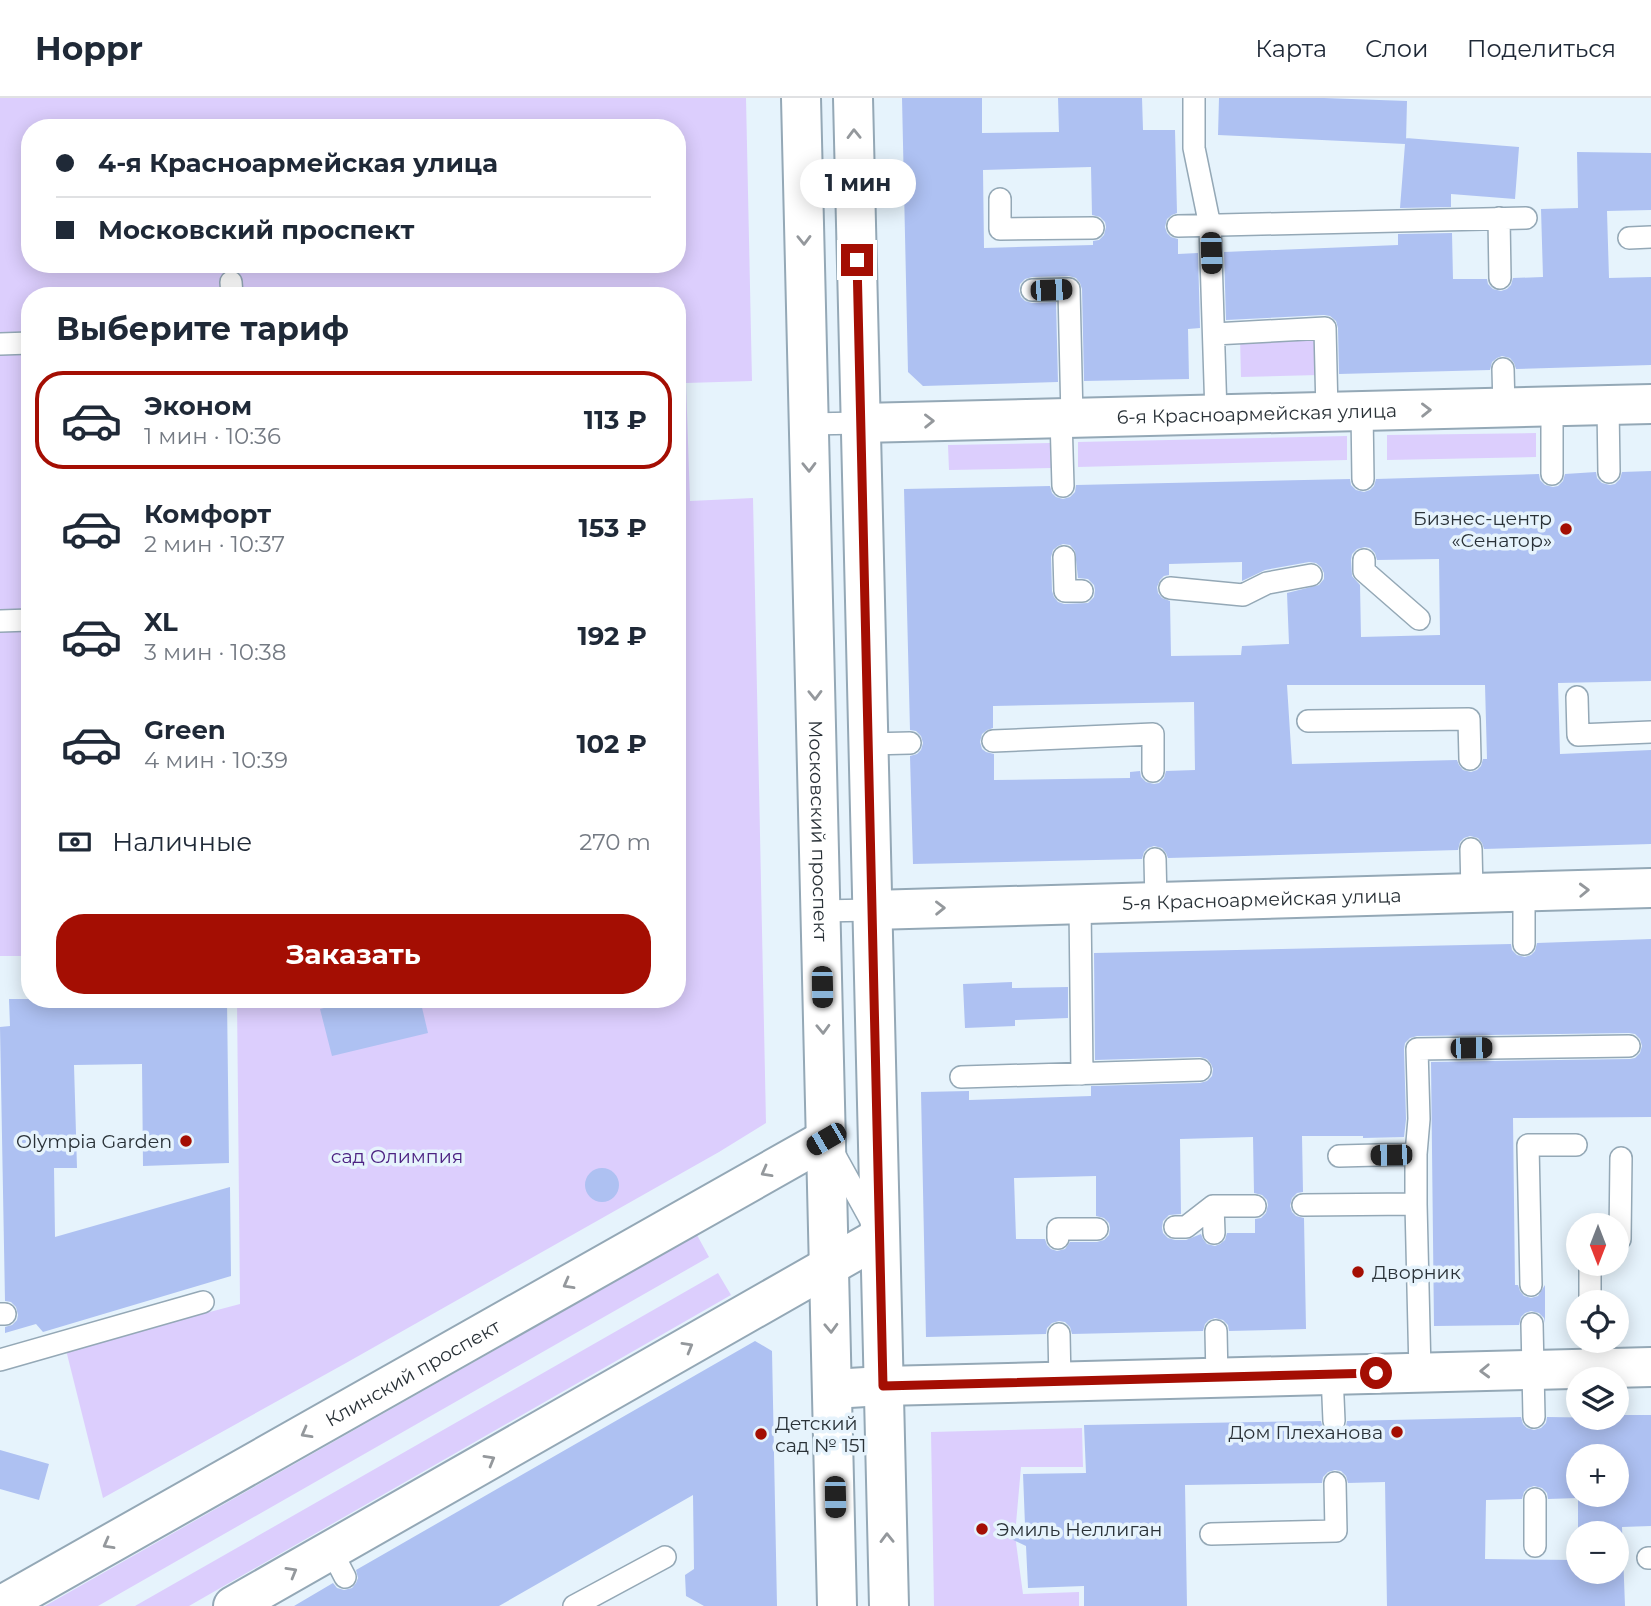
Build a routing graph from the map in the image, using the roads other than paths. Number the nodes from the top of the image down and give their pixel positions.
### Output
1 (801, 98) edge
2 (853, 98) edge
3 (1194, 98) edge
4 (1000, 199) dead end
5 (1499, 218) junction
6 (1526, 218) dead end
7 (1178, 226) dead end
8 (1210, 226) junction
9 (1093, 228) dead end
10 (1629, 237) dead end
11 (1651, 237) edge
12 (1500, 278) dead end
13 (1032, 290) dead end
14 (1214, 334) junction
15 (21, 343) edge
16 (0, 344) edge
17 (1503, 369) dead end
18 (1651, 404) edge
19 (1608, 405) junction
20 (1552, 407) junction
21 (1504, 408) junction
22 (1345, 412) junction
23 (1216, 414) junction
24 (1066, 418) junction
25 (861, 423) junction
26 (808, 424) junction
27 (1609, 472) dead end
28 (1552, 474) dead end
29 (1363, 479) dead end
30 (1062, 486) dead end
31 (1065, 557) dead end
32 (1364, 560) dead end
33 (1311, 575) dead end
34 (1170, 588) dead end
35 (1082, 591) dead end
36 (1419, 619) dead end
37 (21, 620) edge
38 (0, 621) edge
39 (1577, 697) dead end
40 (1308, 721) dead end
41 (1651, 733) edge
42 (993, 741) dead end
43 (910, 743) dead end
44 (868, 744) junction
45 (1470, 759) dead end
46 (1153, 771) dead end
47 (1471, 849) dead end
48 (1155, 859) dead end
49 (1651, 888) edge
50 (1524, 892) junction
51 (1472, 893) junction
52 (1156, 903) junction
53 (1080, 905) junction
54 (872, 910) junction
55 (820, 911) junction
56 (1524, 944) dead end
57 (1629, 1046) dead end
58 (1200, 1070) dead end
59 (1082, 1074) junction
60 (961, 1077) dead end
61 (826, 1139) junction
62 (1576, 1145) dead end
63 (1416, 1154) junction
64 (1339, 1156) dead end
65 (1621, 1158) dead end
66 (1416, 1204) junction
67 (1303, 1205) dead end
68 (1213, 1206) junction
69 (1255, 1206) dead end
70 (1620, 1213) edge
71 (1175, 1227) dead end
72 (1097, 1229) dead end
73 (1214, 1233) dead end
74 (880, 1237) junction
75 (1058, 1238) dead end
76 (829, 1267) junction
77 (1531, 1285) dead end
78 (203, 1302) dead end
79 (1532, 1324) dead end
80 (1216, 1331) dead end
81 (1059, 1334) dead end
82 (1592, 1354) edge
83 (0, 1360) edge
84 (1651, 1367) edge
85 (1533, 1369) junction
86 (1420, 1372) junction
87 (1332, 1374) junction
88 (1217, 1378) junction
89 (1060, 1382) junction
90 (883, 1386) junction
91 (832, 1389) junction
92 (1534, 1417) dead end
93 (1334, 1421) dead end
94 (1335, 1483) dead end
95 (1535, 1499) dead end
96 (1211, 1534) dead end
97 (1535, 1546) dead end
98 (665, 1558) dead end
99 (0, 1606) edge
100 (233, 1606) edge
101 (574, 1606) edge
102 (837, 1606) edge
103 (889, 1606) edge

1 -> 26 street, Московский проспект
25 -> 2 street
3 - 8 lane
4 - 9 lane
5 - 6 lane
5 - 8 lane
5 - 12 lane
7 - 8 lane
8 - 14 lane
10 - 11 lane
13 - 24 lane
14 - 22 lane
14 - 23 lane
15 - 16 lane
17 - 21 lane
18 - 19 street, 6-я Красноармейская улица
19 - 20 street, 6-я Красноармейская улица
19 - 27 lane
20 - 21 street, 6-я Красноармейская улица
20 - 28 lane
22 -> 21 street, 6-я Красноармейская улица
22 - 23 street, 6-я Красноармейская улица
22 - 29 lane
23 - 24 street, 6-я Красноармейская улица
25 -> 24 street, 6-я Красноармейская улица
24 - 30 lane
25 - 26 lane
25 - 44 street
26 -> 55 street, Московский проспект
31 - 35 lane
32 - 36 lane
33 - 34 lane
37 - 38 lane
39 - 41 lane
40 - 45 lane
42 - 46 lane
43 - 44 lane
44 - 54 street
47 - 51 lane
48 - 52 lane
50 -> 49 street, 5-я Красноармейская улица
50 - 51 street, 5-я Красноармейская улица
50 - 56 lane
51 - 52 street, 5-я Красноармейская улица
52 - 53 street, 5-я Красноармейская улица
54 -> 53 street, 5-я Красноармейская улица
53 - 59 lane
54 - 55 lane
54 - 74 street
55 -> 61 street, Московский проспект
57 - 63 lane
58 - 59 lane
59 - 60 lane
61 - 74 lane
61 - 76 street, Московский проспект
61 -> 99 street, Клинский проспект
62 - 77 lane
63 - 64 lane
63 - 66 lane
65 - 70 lane
66 - 67 lane
66 - 86 lane
68 - 69 lane
68 - 71 lane
68 - 73 lane
72 - 75 lane
74 - 76 street
74 - 90 street
76 -> 91 street, Московский проспект
100 -> 76 street
78 - 83 lane
79 - 85 lane
80 - 88 lane
81 - 89 lane
82 - 84 street
82 - 85 street
85 -> 86 street
85 - 92 lane
86 - 87 street
87 - 88 street
87 - 93 lane
88 - 89 street
89 - 90 street
90 - 91 street
103 -> 90 street
91 - 102 street, Московский проспект
94 - 96 lane
95 - 97 lane
98 - 101 lane

